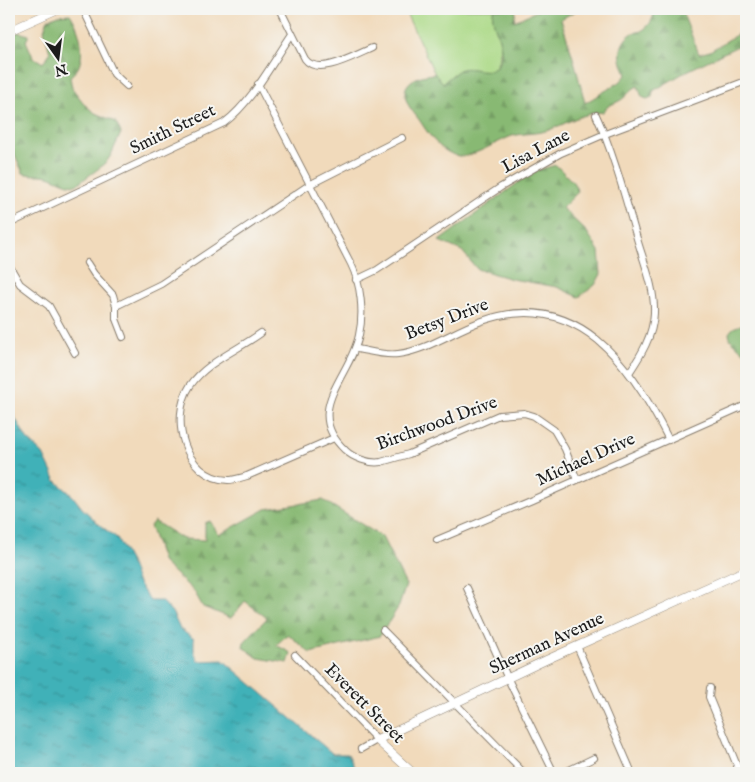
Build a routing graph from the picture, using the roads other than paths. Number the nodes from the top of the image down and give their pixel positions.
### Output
1 (58, 9) edge
2 (83, 9) edge
3 (280, 9) edge
4 (9, 31) edge
5 (292, 34) junction
6 (372, 48) dead end
7 (746, 81) edge
8 (258, 84) junction
9 (127, 86) dead end
10 (596, 115) dead end
11 (605, 134) junction
12 (402, 138) dead end
13 (310, 185) junction
14 (9, 224) edge
15 (87, 263) dead end
16 (9, 265) edge
17 (356, 280) junction
18 (116, 306) junction
19 (261, 333) dead end
20 (123, 337) dead end
21 (356, 349) junction
22 (75, 353) dead end
23 (629, 373) junction
24 (746, 405) edge
25 (334, 438) junction
26 (669, 440) junction
27 (577, 480) junction
28 (437, 540) dead end
29 (746, 570) edge
30 (467, 588) dead end
31 (383, 630) dead end
32 (577, 646) junction
33 (295, 655) dead end
34 (508, 679) junction
35 (710, 688) dead end
36 (454, 703) junction
37 (377, 740) junction
38 (361, 749) dead end
39 (594, 758) dead end
40 (413, 773) edge
41 (524, 773) edge
42 (554, 773) edge
43 (563, 773) edge
44 (632, 773) edge
45 (740, 773) edge

1 - 4 street
2 - 9 street
3 - 5 street
5 - 6 street
5 - 8 street, Smith Street
7 - 11 street, Lisa Lane
8 - 13 street
8 - 14 street, Smith Street
10 - 11 street
11 - 17 street, Lisa Lane
11 - 23 street
12 - 13 street
13 - 17 street
13 - 18 street
15 - 18 street
16 - 22 street
17 - 21 street
18 - 20 street
19 - 25 street
21 - 23 street, Betsy Drive
21 - 25 street
23 - 26 street, Betsy Drive
24 - 26 street, Michael Drive
25 - 27 street, Birchwood Drive
26 - 27 street, Michael Drive
27 - 28 street, Michael Drive
29 - 32 street, Sherman Avenue
30 - 34 street
31 - 36 street
32 - 34 street, Sherman Avenue
32 - 44 street
33 - 37 street, Everett Street
34 - 36 street, Sherman Avenue
34 - 42 street
35 - 45 street
36 - 37 street, Sherman Avenue
36 - 41 street
37 - 38 street, Sherman Avenue
37 - 40 street, Everett Street
39 - 43 street

